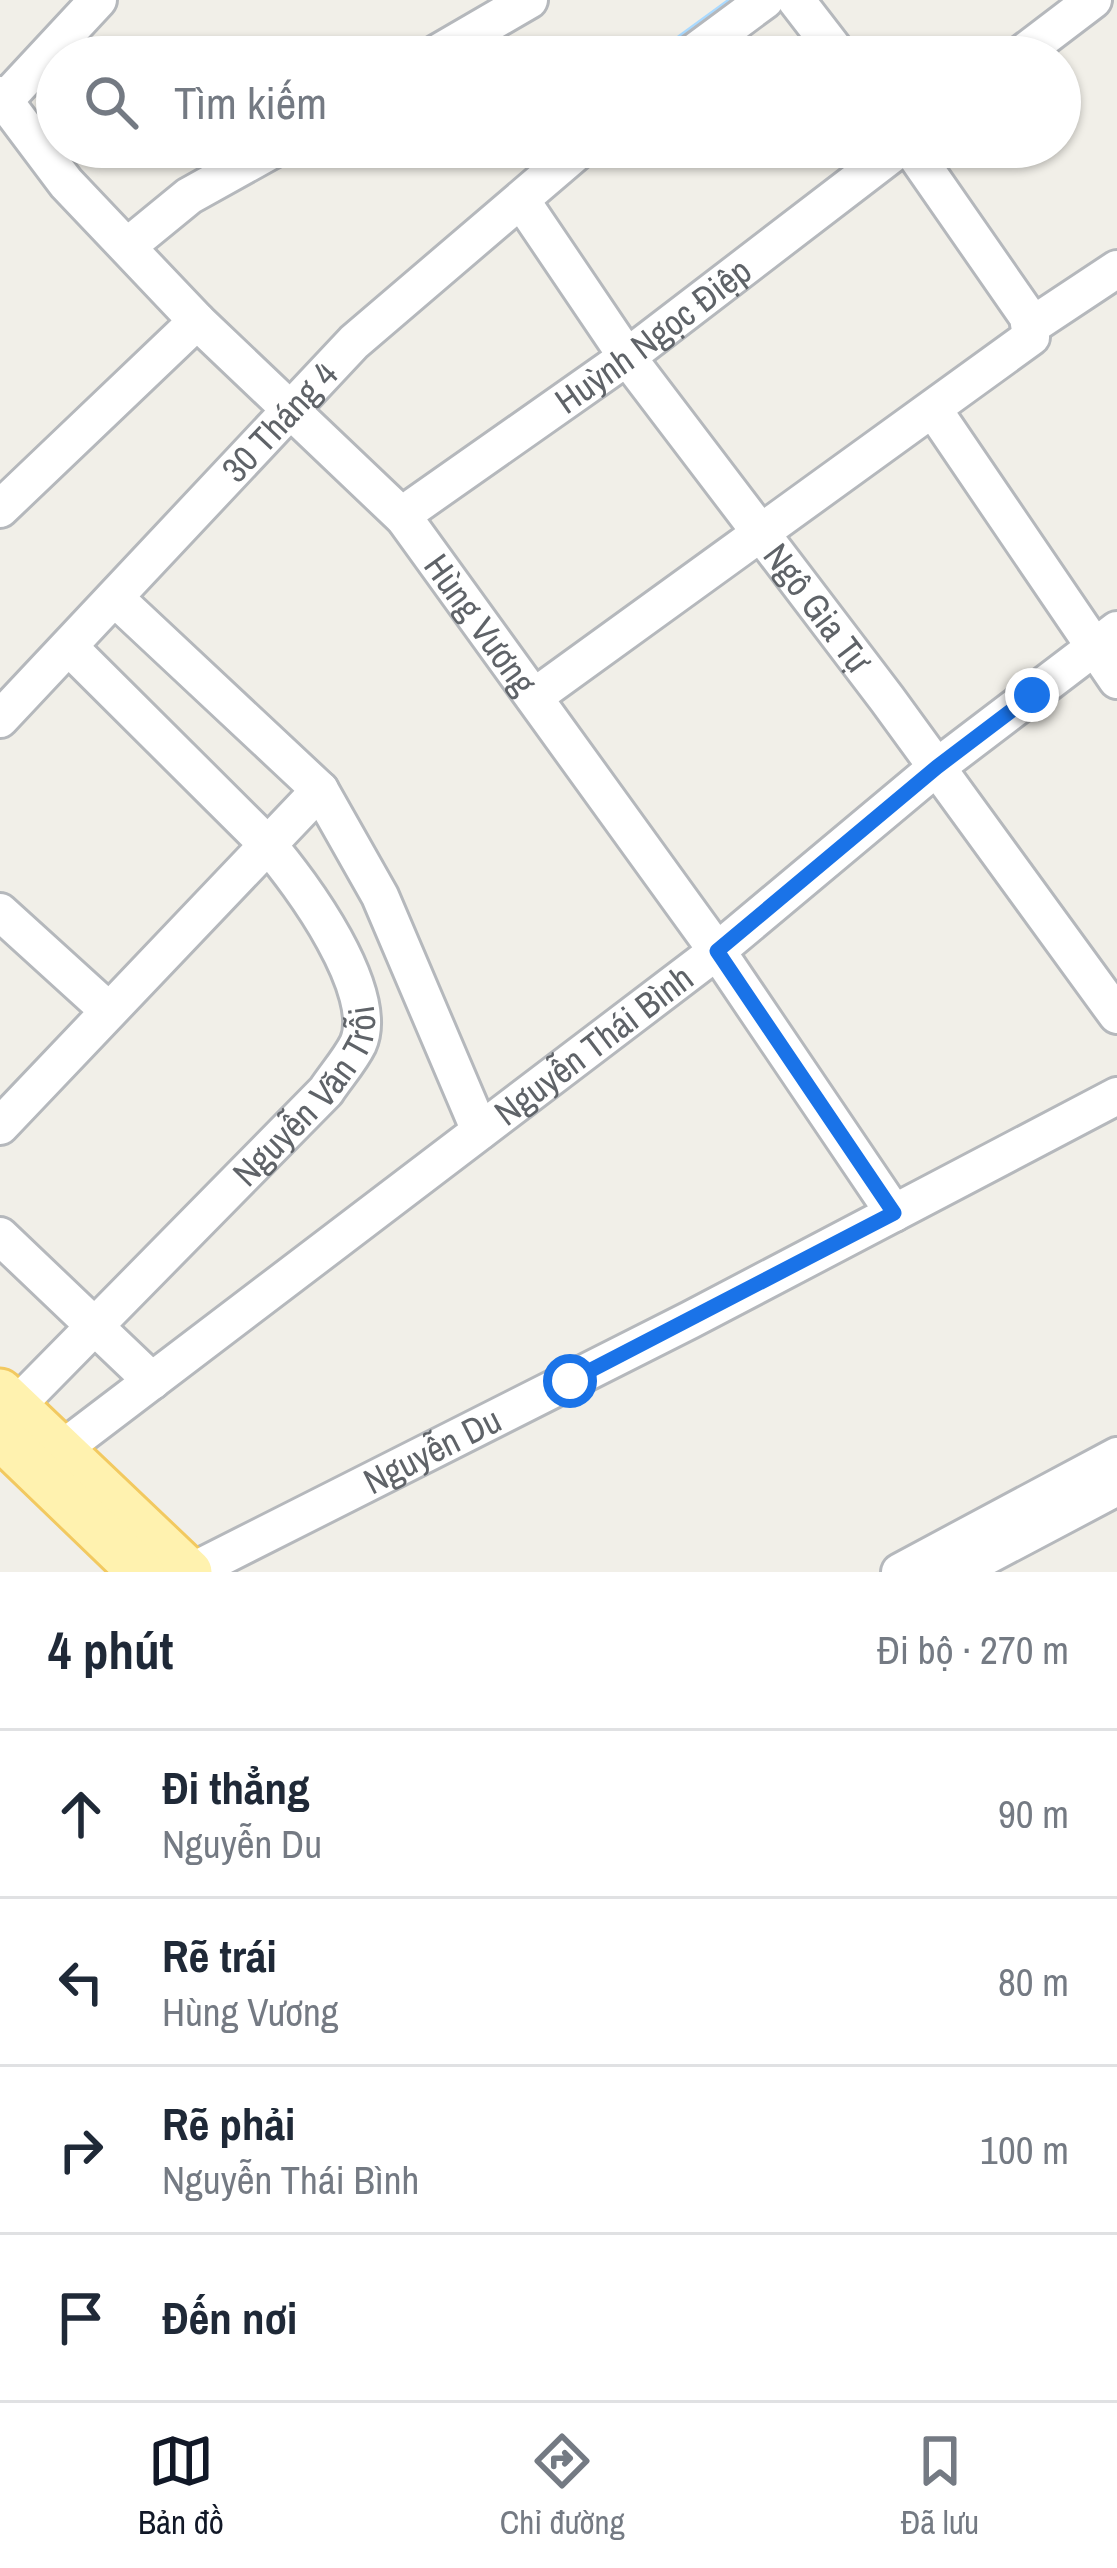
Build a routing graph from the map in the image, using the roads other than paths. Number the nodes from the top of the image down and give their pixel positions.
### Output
1 (98, 0) edge
2 (530, 0) edge
3 (765, 0) edge
4 (796, 0) edge
5 (1093, 0) edge
6 (63, 36) edge
7 (467, 36) edge
8 (716, 36) edge
9 (824, 36) edge
10 (1046, 36) edge
11 (36, 63) edge
12 (2, 98) edge
13 (36, 143) edge
14 (55, 168) edge
15 (239, 168) edge
16 (558, 168) edge
17 (874, 168) edge
18 (924, 168) edge
19 (521, 200) junction
20 (128, 246) junction
21 (1117, 269) edge
22 (197, 321) junction
23 (1031, 326) junction
24 (627, 357) junction
25 (933, 410) junction
26 (289, 411) junction
27 (0, 509) edge
28 (404, 518) junction
29 (761, 533) junction
30 (116, 599) junction
31 (1106, 639) edge
32 (70, 648) junction
33 (1117, 680) edge
34 (534, 697) junction
35 (0, 719) edge
36 (937, 767) junction
37 (320, 790) junction
38 (268, 844) junction
39 (0, 912) edge
40 (717, 951) junction
41 (109, 1011) junction
42 (1117, 1015) edge
43 (1117, 1096) edge
44 (8, 1102) edge
45 (480, 1131) junction
46 (894, 1213) junction
47 (0, 1236) edge
48 (95, 1326) junction
49 (152, 1381) junction
50 (5, 1411) edge
51 (61, 1450) junction
52 (1117, 1456) edge
53 (1117, 1487) edge
54 (910, 1570) edge
55 (141, 1572) edge
56 (190, 1572) edge
57 (956, 1572) edge

1 - 6 street
2 - 7 street
3 - 8 street
4 - 9 street
5 - 10 street
11 - 12 street
12 - 13 street, Hùng Vương
14 - 20 street, Hùng Vương
15 - 20 street
16 - 19 street, 30 Tháng 4
17 - 24 street, Huỳnh Ngọc Điệp
18 - 23 street
19 - 24 street, Ngô Gia Tự
19 - 26 street, 30 Tháng 4
20 - 22 street, Hùng Vương
21 - 23 street
22 - 26 street, Hùng Vương
22 - 27 street
23 - 25 street
24 - 28 street, Huỳnh Ngọc Điệp
24 - 29 street, Ngô Gia Tự
25 - 29 street
25 - 31 street
26 - 28 street, Hùng Vương
26 - 30 street, 30 Tháng 4
28 - 34 street, Hùng Vương
29 - 34 street
29 - 36 street, Ngô Gia Tự
30 - 32 street, 30 Tháng 4
30 - 37 street
31 - 33 street
31 - 36 street, Nguyễn Thái Bình
32 - 35 street, 30 Tháng 4
32 - 38 street, Nguyễn Văn Trỗi
34 - 40 street, Hùng Vương
36 - 40 street, Nguyễn Thái Bình
36 - 42 street, Ngô Gia Tự
37 - 38 street
37 - 45 street
38 - 41 street
38 - 48 street, Nguyễn Văn Trỗi
39 - 41 street
40 - 45 street, Nguyễn Thái Bình
40 - 46 street, Hùng Vương
41 - 44 street
43 - 46 street, Nguyễn Du
45 - 49 street, Nguyễn Thái Bình
46 - 56 street, Nguyễn Du
47 - 48 street
48 - 49 street
48 - 50 street, Nguyễn Văn Trỗi
49 - 51 street, Nguyễn Thái Bình
50 - 51 main road
50 - 55 main road
51 - 56 main road
52 - 54 street
53 - 57 street

